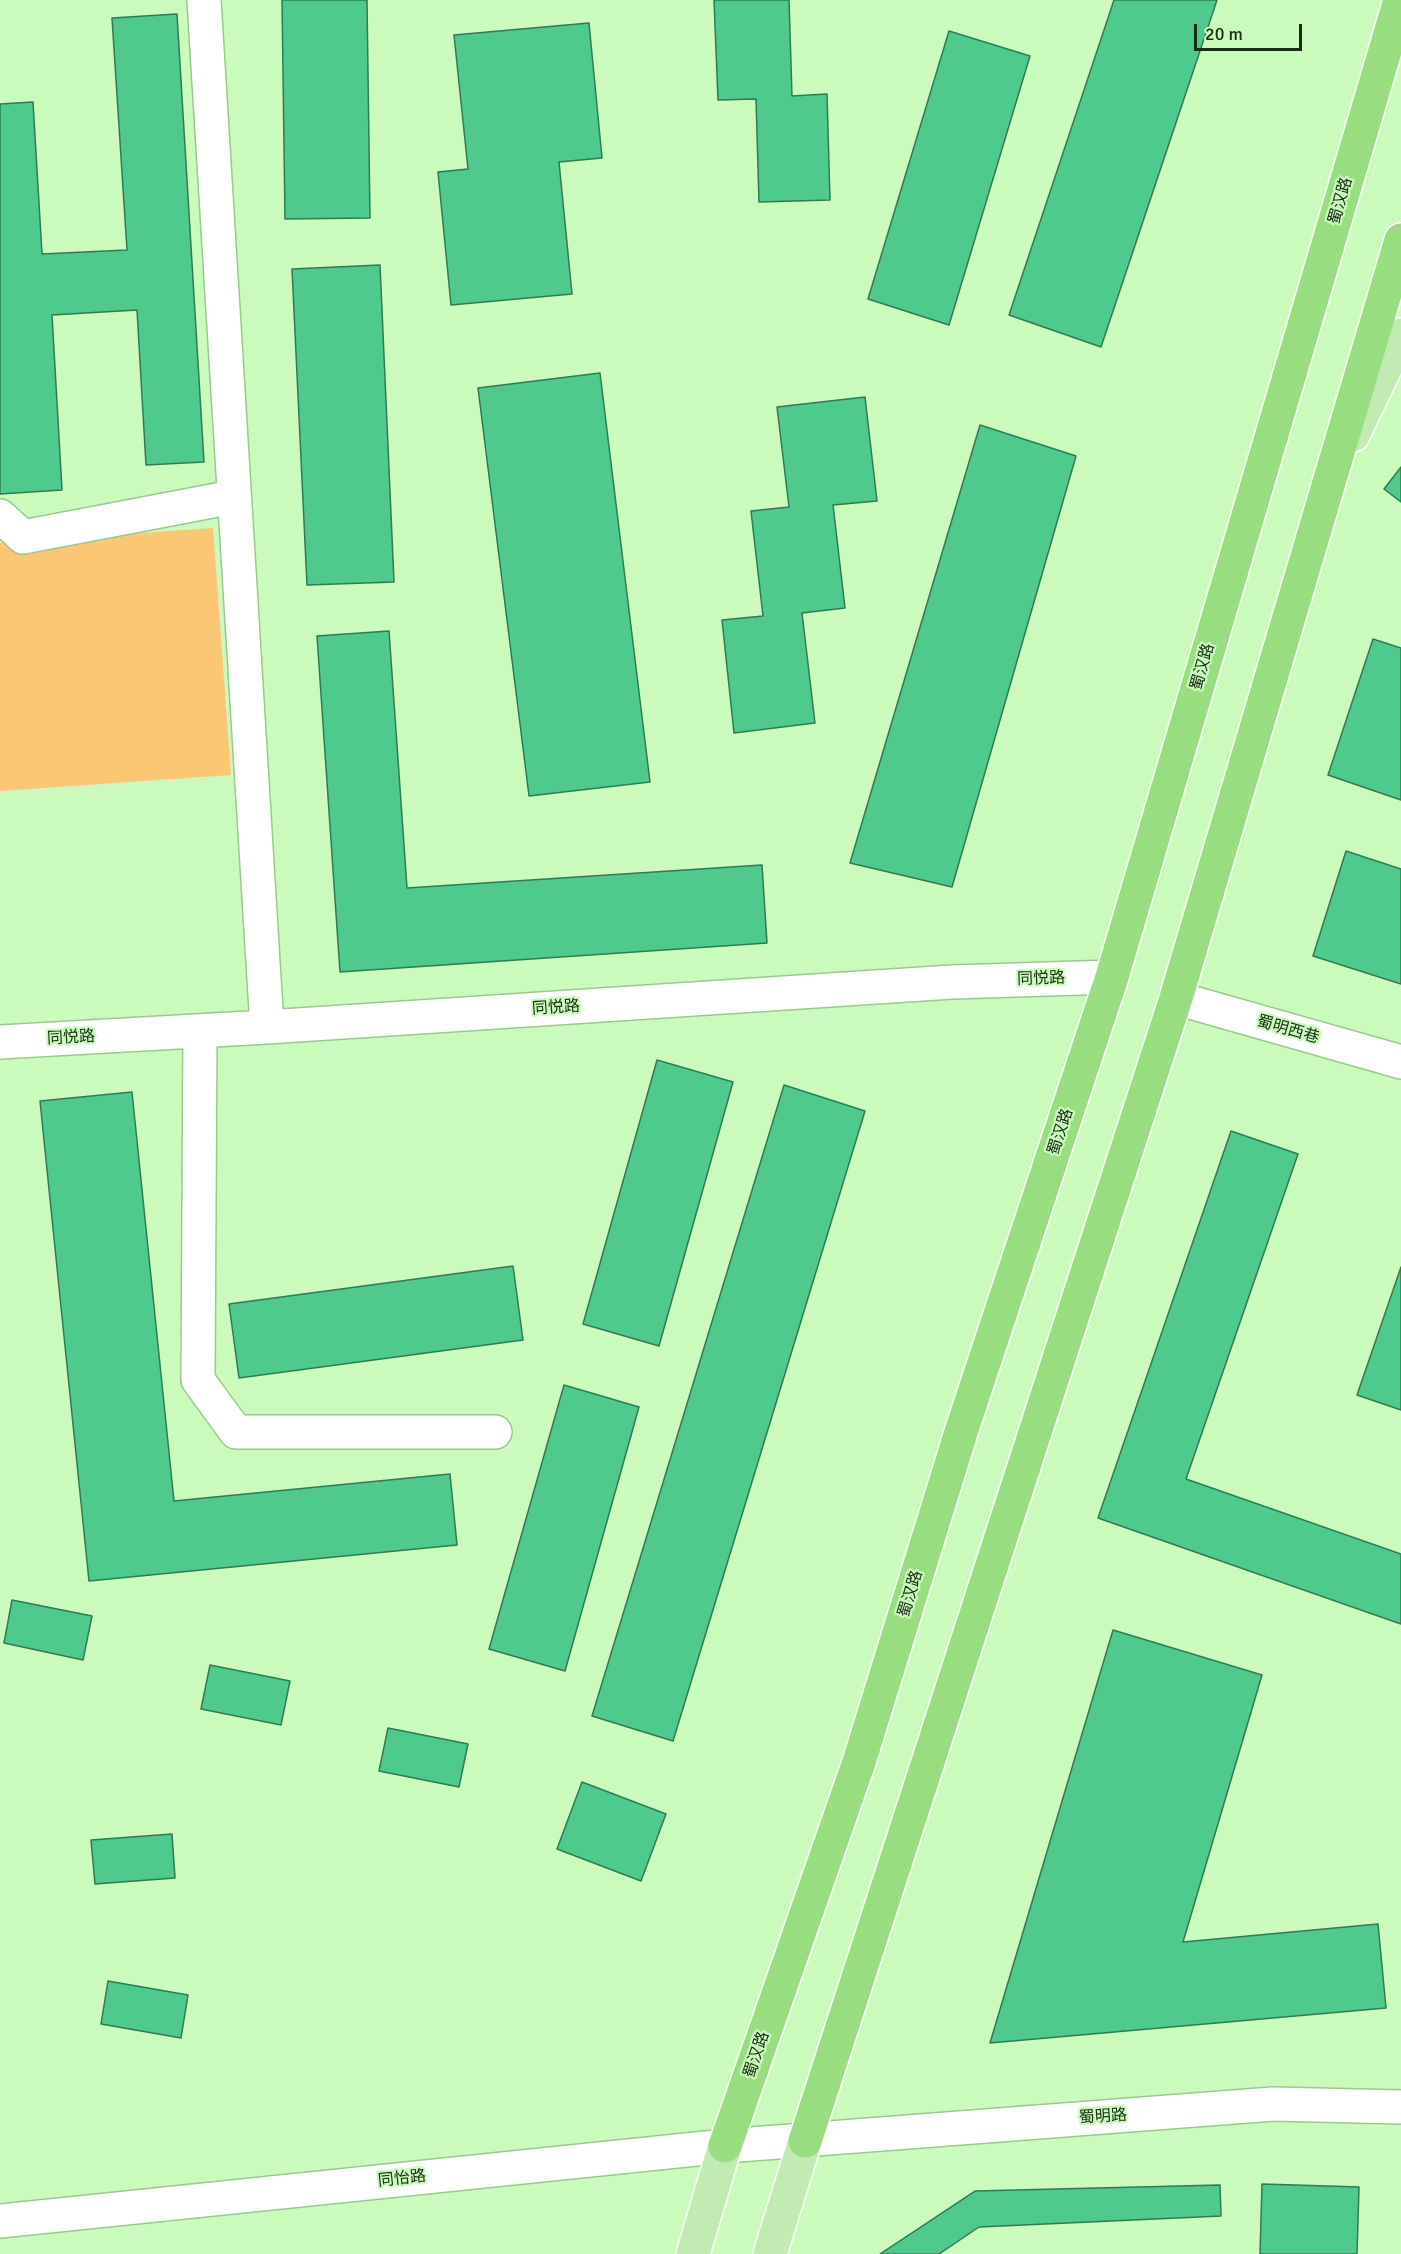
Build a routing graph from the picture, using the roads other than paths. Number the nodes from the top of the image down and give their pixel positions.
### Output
1 (204, 0) edge
2 (1400, 0) edge
3 (1401, 240) edge
4 (1401, 335) edge
5 (1324, 496) junction
6 (233, 497) junction
7 (0, 516) edge
8 (1112, 976) junction
9 (1176, 998) junction
10 (267, 1027) junction
11 (200, 1031) junction
12 (0, 1042) edge
13 (1401, 1062) edge
14 (495, 1432) dead end
15 (1401, 2107) edge
16 (805, 2141) junction
17 (725, 2146) junction
18 (0, 2220) edge
19 (693, 2254) edge
20 (770, 2254) edge

1 - 6 street
2 - 8 highway, 蜀汉路
3 - 5 highway
4 - 5 main road
5 - 9 highway
6 - 7 street
6 - 10 street
8 - 10 street, 同悦路
8 - 17 highway, 蜀汉路
9 - 13 street, 蜀明西巷
9 - 16 highway
10 - 11 street, 同悦路
11 - 12 street, 同悦路
11 - 14 street
15 - 16 street, 蜀明路
16 - 17 street, 同怡路
16 - 20 main road
17 - 18 street, 同怡路
17 - 19 main road, 蜀汉路

